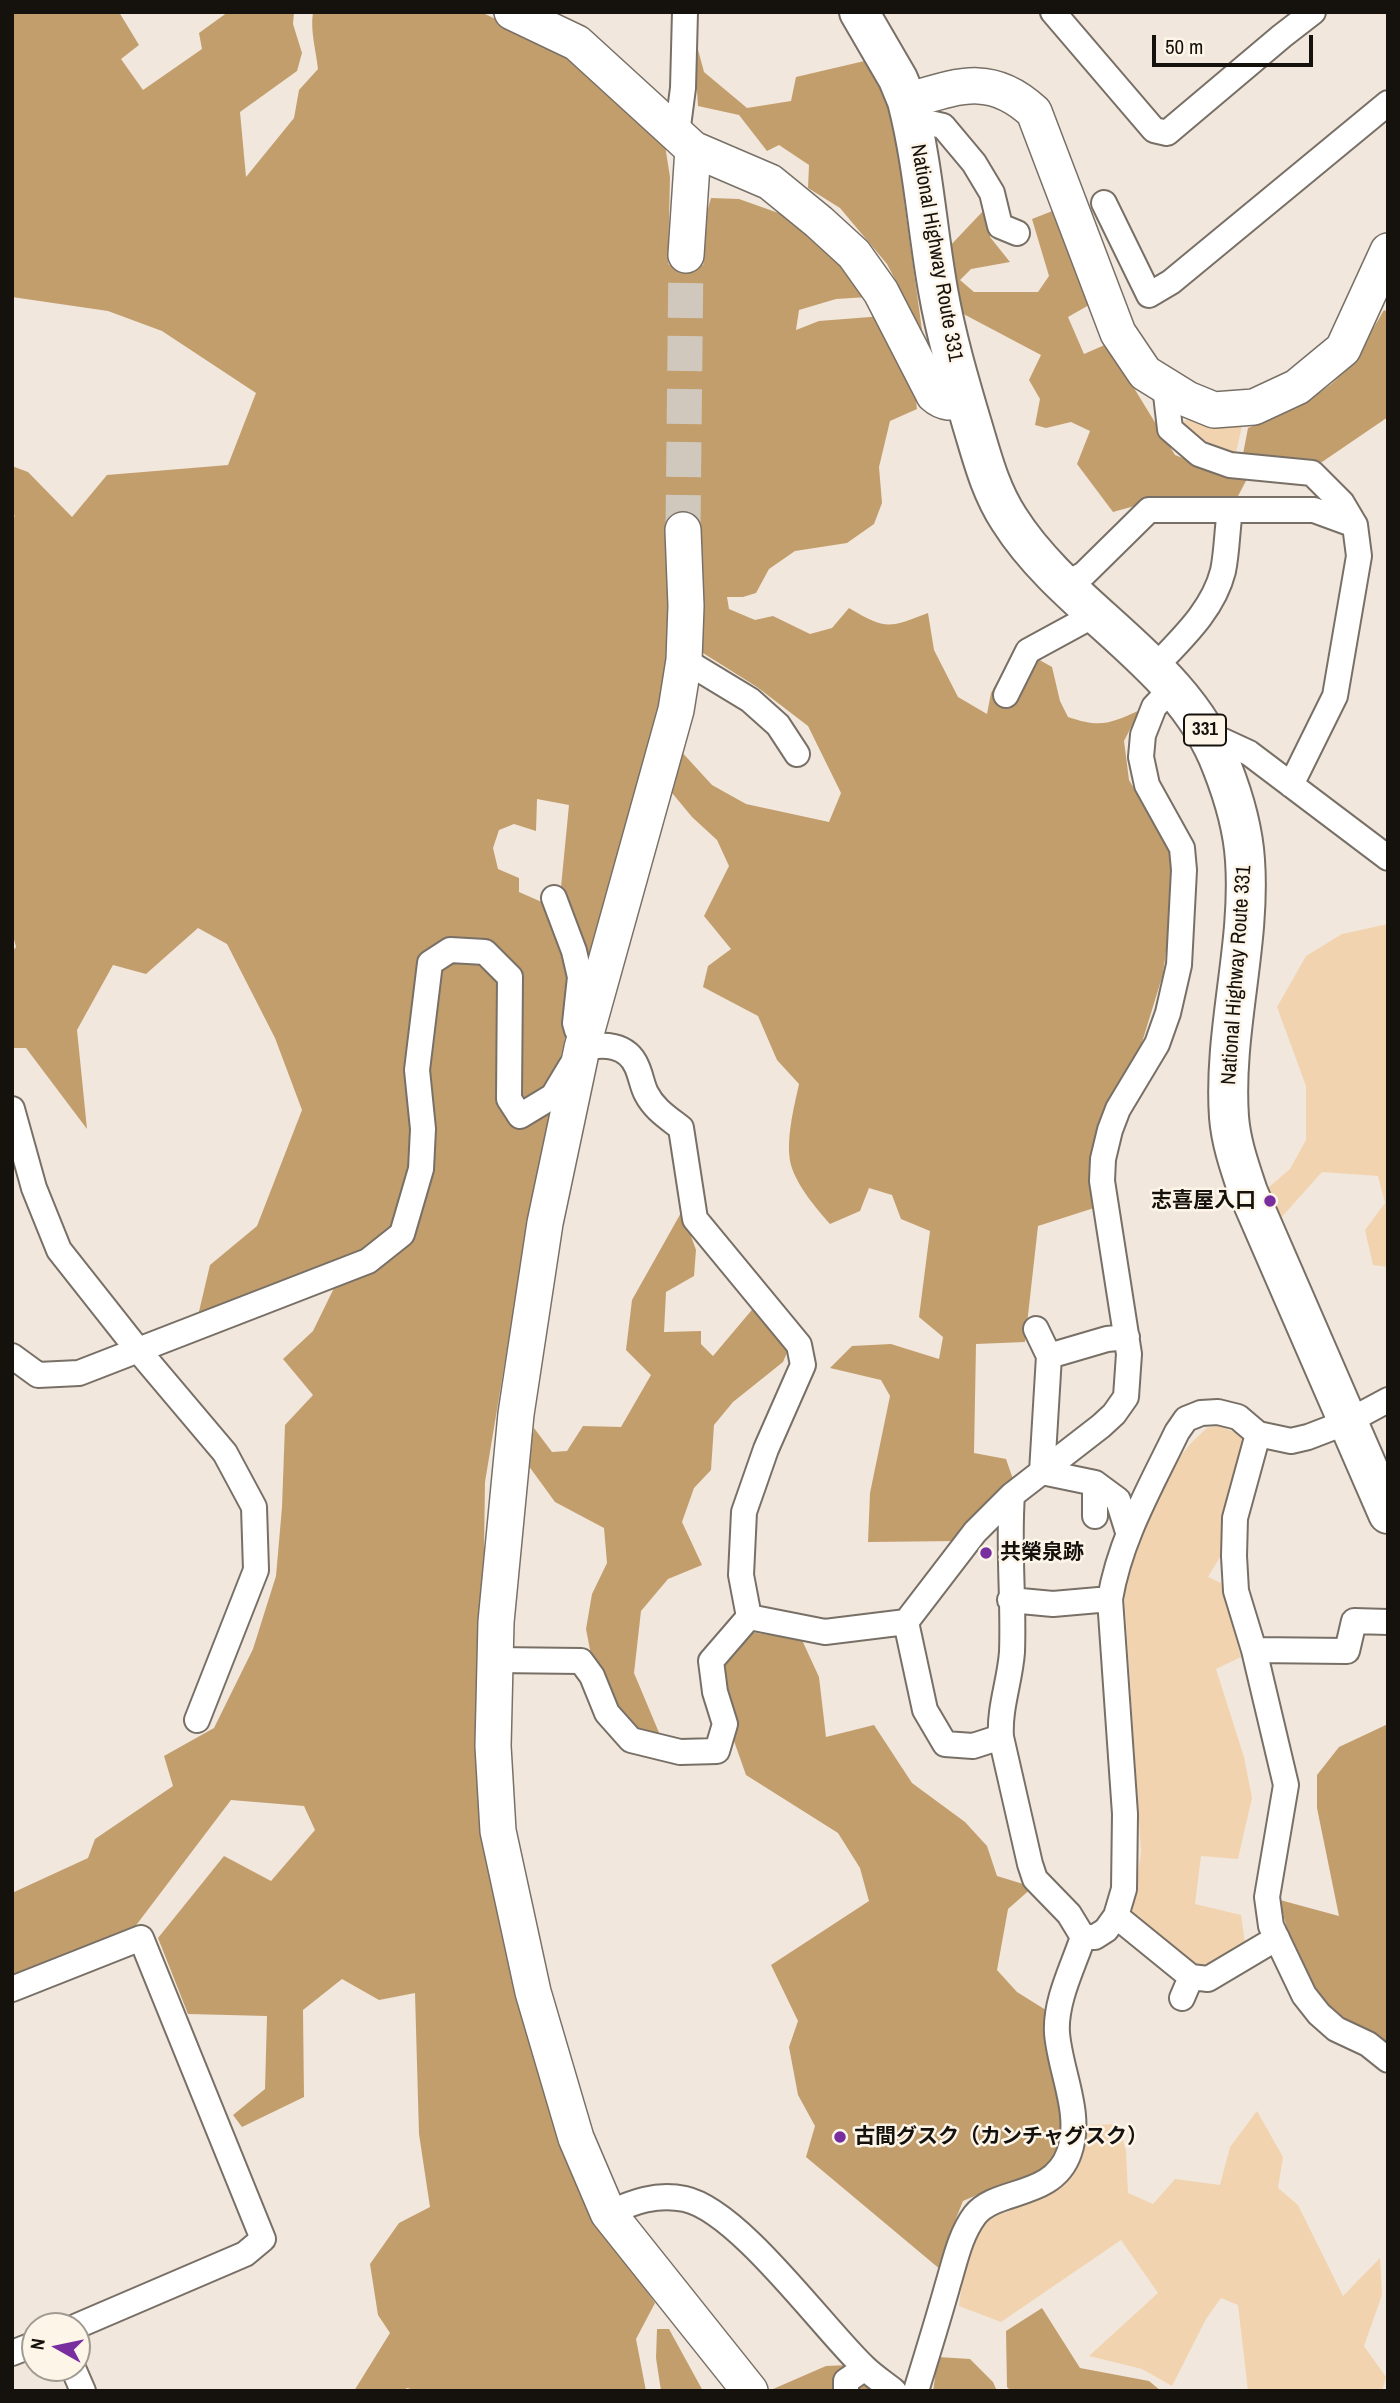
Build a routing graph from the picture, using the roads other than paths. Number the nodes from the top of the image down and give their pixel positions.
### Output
1 (512, 12) edge
2 (685, 12) edge
3 (859, 12) edge
4 (1053, 12) edge
5 (1313, 12) edge
6 (1388, 103) edge
7 (910, 110) junction
8 (685, 142) junction
9 (1104, 203) dead end
10 (1017, 233) dead end
11 (1388, 251) edge
12 (686, 255) tunnel mouth
13 (1165, 386) junction
14 (965, 400) junction
15 (1230, 510) junction
16 (1355, 525) junction
17 (683, 530) tunnel mouth
18 (1064, 584) junction
19 (1096, 614) junction
20 (684, 660) junction
21 (1162, 678) junction
22 (1006, 695) dead end
23 (1210, 739) junction
24 (797, 754) dead end
25 (1291, 785) junction
26 (1388, 858) edge
27 (554, 898) dead end
28 (582, 1048) junction
29 (12, 1109) edge
30 (1036, 1329) dead end
31 (1126, 1337) junction
32 (138, 1350) junction
33 (12, 1356) edge
34 (1049, 1356) junction
35 (1388, 1400) edge
36 (1347, 1422) junction
37 (1258, 1434) junction
38 (1042, 1472) junction
39 (1095, 1483) junction
40 (1012, 1495) junction
41 (1388, 1514) edge
42 (1095, 1516) dead end
43 (1128, 1532) junction
44 (1110, 1599) junction
45 (1010, 1600) junction
46 (749, 1617) junction
47 (905, 1622) junction
48 (1388, 1622) edge
49 (1254, 1650) junction
50 (495, 1660) junction
51 (197, 1720) dead end
52 (1002, 1737) junction
53 (1116, 1916) junction
54 (1083, 1937) junction
55 (1277, 1938) junction
56 (12, 1989) edge
57 (1388, 2060) edge
58 (608, 2213) junction
59 (91, 2320) edge
60 (865, 2368) junction
61 (744, 2384) edge
62 (846, 2391) edge
63 (894, 2391) edge
64 (916, 2391) edge

1 - 8 street
2 - 8 street
3 - 7 highway, National Highway Route 331 / 331
4 - 5 street
6 - 9 street
7 - 10 street
7 - 13 street
7 - 14 highway, National Highway Route 331 / 331
8 - 12 street
8 - 14 street
11 - 13 street
13 - 16 street
14 - 18 highway, National Highway Route 331 / 331
15 - 16 street
15 - 18 street
15 - 21 street
16 - 25 street
17 - 20 street
18 - 19 highway, National Highway Route 331 / 331
19 - 21 highway, National Highway Route 331 / 331
19 - 22 street
20 - 24 street
20 - 28 street
21 - 23 highway, National Highway Route 331 / 331
21 - 31 street
23 - 25 street
23 - 36 highway, National Highway Route 331 / 331
25 - 26 street
27 - 28 street
28 - 32 street
28 - 46 street
28 - 50 street
29 - 32 street
30 - 34 street
31 - 34 street
31 - 38 street
32 - 33 street
32 - 51 street
34 - 38 street
35 - 36 street
36 - 37 street
36 - 41 highway, National Highway Route 331 / 331
37 - 43 street
37 - 49 street
38 - 39 street
38 - 40 street
39 - 42 street
39 - 43 street
40 - 45 street
40 - 47 street
43 - 44 street
44 - 45 street
44 - 53 street
45 - 52 street
46 - 47 street
46 - 50 street
47 - 52 street
48 - 49 street
49 - 55 street
50 - 58 street
52 - 54 street
53 - 54 street
53 - 55 street
54 - 64 street
55 - 57 street
56 - 59 street
58 - 60 street
58 - 61 street
60 - 62 street
60 - 63 street

